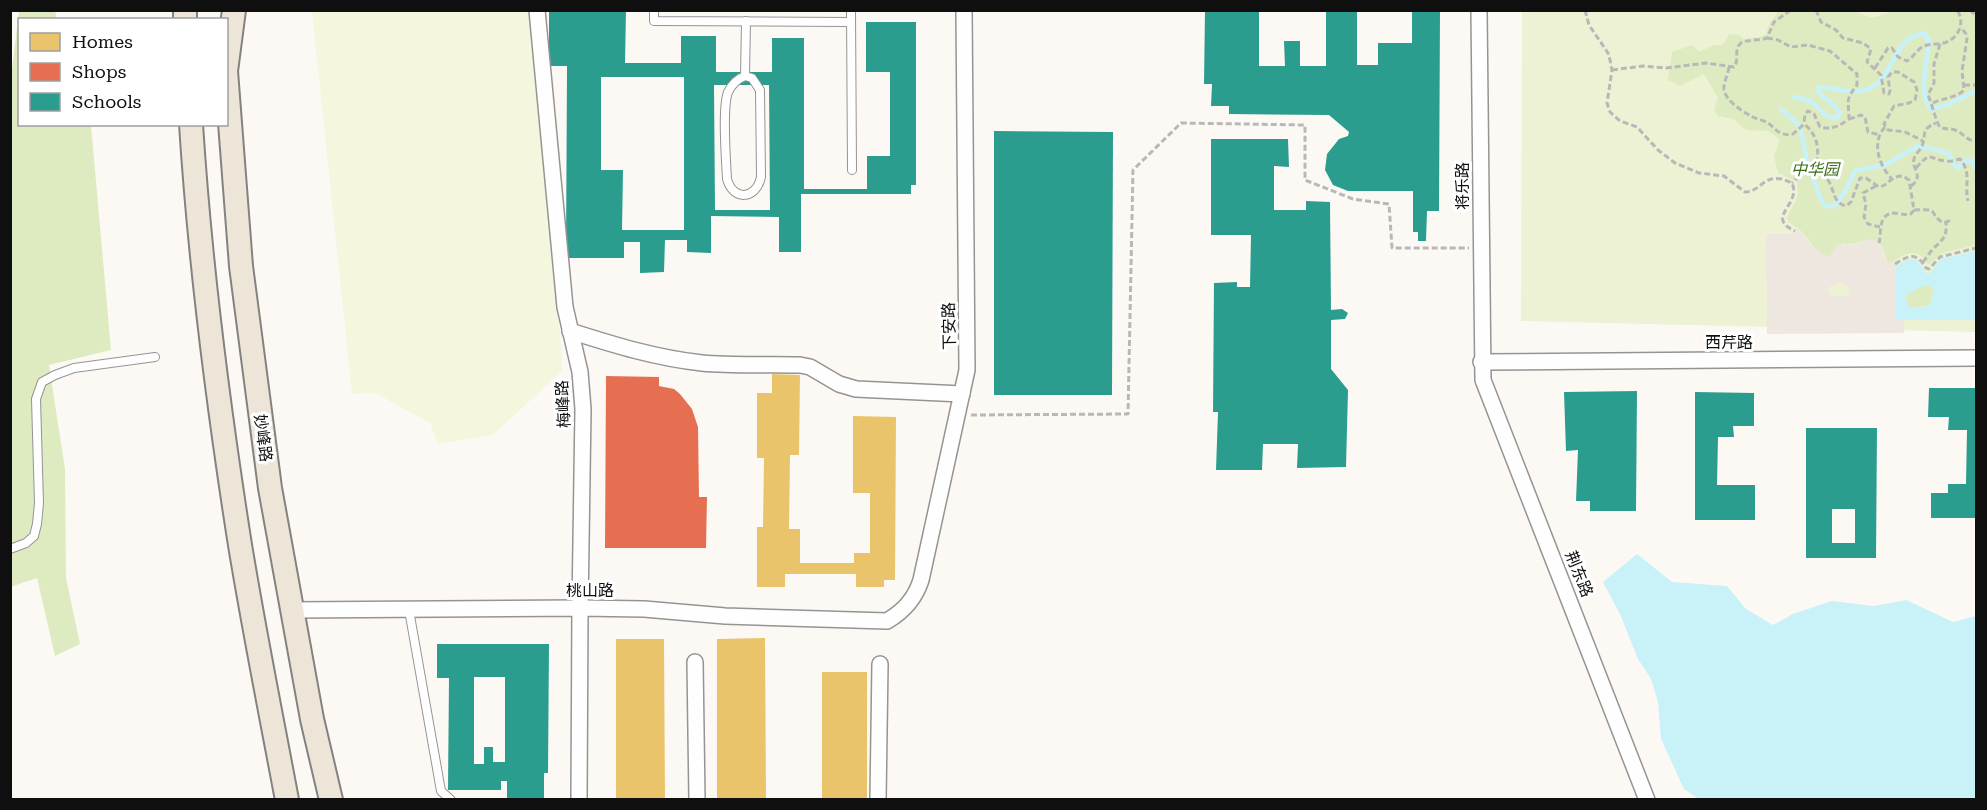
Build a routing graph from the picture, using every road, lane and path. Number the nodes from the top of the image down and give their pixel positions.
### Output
1 (234, 10) edge
2 (537, 10) edge
3 (654, 10) edge
4 (851, 10) edge
5 (964, 10) edge
6 (1479, 10) edge
7 (1585, 10) edge
8 (1791, 10) edge
9 (1816, 10) edge
10 (1964, 10) edge
11 (1970, 10) edge
12 (1958, 11) edge
13 (1977, 16) edge
14 (746, 21) junction
15 (851, 22) junction
16 (1961, 27) junction
17 (1767, 38) junction
18 (1940, 44) junction
19 (228, 56) edge
20 (1729, 67) junction
21 (1875, 68) junction
22 (1612, 70) junction
23 (745, 76) junction
24 (1964, 85) junction
25 (1976, 86) edge
26 (228, 97) edge
27 (1933, 104) junction
28 (1849, 119) junction
29 (1936, 123) junction
30 (1803, 124) junction
31 (192, 126) edge
32 (1885, 127) junction
33 (1880, 135) junction
34 (1977, 141) edge
35 (1923, 142) junction
36 (1812, 167) junction
37 (1916, 168) junction
38 (852, 170) dead end
39 (1891, 178) junction
40 (1792, 183) junction
41 (1876, 186) junction
42 (1911, 186) junction
43 (1968, 201) dead end
44 (1914, 210) junction
45 (1952, 220) dead end
46 (1946, 223) junction
47 (1880, 227) junction
48 (1795, 231) dead end
49 (1879, 243) dead end
50 (1481, 248) junction
51 (1977, 248) edge
52 (1923, 262) junction
53 (1895, 264) dead end
54 (570, 331) junction
55 (155, 357) dead end
56 (1977, 358) edge
57 (1481, 362) junction
58 (962, 394) junction
59 (957, 416) junction
60 (10, 549) edge
61 (579, 608) junction
62 (292, 610) junction
63 (409, 610) junction
64 (887, 621) joint
65 (695, 662) dead end
66 (880, 664) dead end
67 (287, 800) edge
68 (331, 800) edge
69 (451, 800) edge
70 (579, 800) edge
71 (697, 800) edge
72 (878, 800) edge
73 (1647, 800) edge

1 - 19 main road, 妙峰路
2 - 54 street, 梅峰路
3 - 14 lane
4 - 15 lane
5 - 58 street, 下安路
6 - 50 street, 将乐路
7 - 22 path
8 - 17 path
9 - 21 path
10 - 12 path
11 - 13 path
12 - 16 path
14 - 15 lane
14 - 23 lane
15 - 38 lane
16 - 18 path
16 - 24 path
17 - 20 path
17 - 28 path
18 - 21 path
18 - 27 path
20 - 22 path
20 - 30 path
21 - 32 path
22 - 40 path
23 - 23 lane
24 - 25 path
24 - 27 path
26 - 62 main road, 妙峰路
27 - 29 path
28 - 30 path
28 - 33 path
29 - 34 path
29 - 35 path
30 - 36 path
31 - 67 main road
32 - 33 path
32 - 35 path
33 - 39 path
35 - 37 path
36 - 40 path
36 - 41 path
37 - 42 path
37 - 43 path
39 - 41 path
39 - 42 path
40 - 48 path
41 - 47 path
42 - 44 path
44 - 46 path
44 - 47 path
45 - 46 path
46 - 52 path
47 - 49 path
50 - 57 street, 将乐路
50 - 59 path
51 - 52 path
52 - 53 path
54 - 58 street
54 - 61 street, 梅峰路
55 - 60 lane
56 - 57 street, 西芹路
57 - 73 street, 荆东路
58 - 59 street, 下安路
59 - 64 street, 下安路
61 - 63 street, 桃山路
61 - 64 street, 桃山路
61 - 70 street, 梅峰路
62 - 63 street, 桃山路
62 - 68 main road, 妙峰路
63 - 69 lane
65 - 71 street
66 - 72 street

